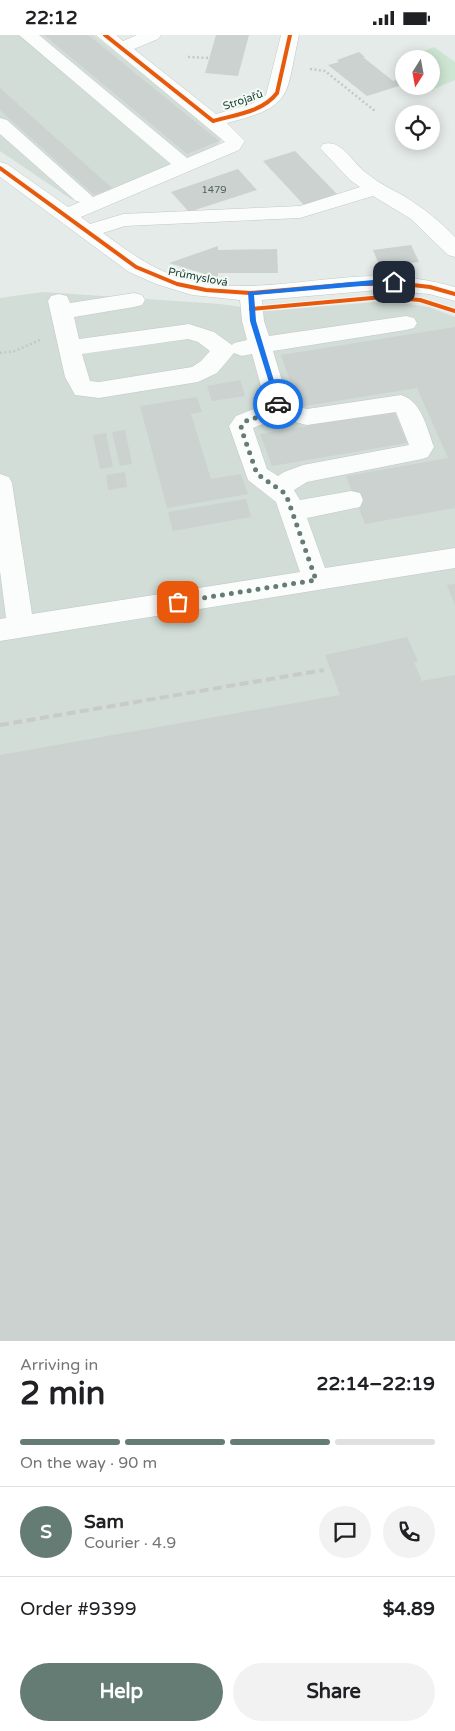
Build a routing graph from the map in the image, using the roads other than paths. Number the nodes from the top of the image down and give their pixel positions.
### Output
1 (28, 35) edge
2 (105, 35) edge
3 (152, 35) edge
4 (290, 35) edge
5 (122, 48) junction
6 (213, 121) junction
7 (0, 124) edge
8 (330, 148) dead end
9 (185, 166) junction
10 (0, 168) edge
11 (375, 189) junction
12 (83, 197) dead end
13 (65, 216) junction
14 (86, 232) junction
15 (455, 250) edge
16 (250, 293) junction
17 (455, 294) edge
18 (134, 300) dead end
19 (406, 323) dead end
20 (68, 342) junction
21 (260, 345) junction
22 (224, 351) junction
23 (276, 409) junction
24 (0, 483) edge
25 (278, 489) junction
26 (351, 500) dead end
27 (292, 511) junction
28 (3, 527) edge
29 (455, 558) edge
30 (316, 580) junction
31 (11, 629) edge

1 - 9 street
2 - 5 street
3 - 5 street
4 - 6 street, Strojařů
5 - 6 street
6 - 9 street
7 - 12 street
8 - 11 street
9 - 13 street
10 - 13 street, Průmyslová
11 - 14 street
11 - 15 street
13 - 14 street, Průmyslová
14 - 16 street, Průmyslová
16 - 17 street, Průmyslová
16 - 21 street
18 - 20 street
19 - 21 street
20 - 22 street
20 - 22 street
21 - 22 street
21 - 23 street
23 - 25 street
23 - 25 street
24 - 28 street
25 - 27 street
26 - 27 street
27 - 30 street
28 - 31 street
29 - 30 street
30 - 31 street

